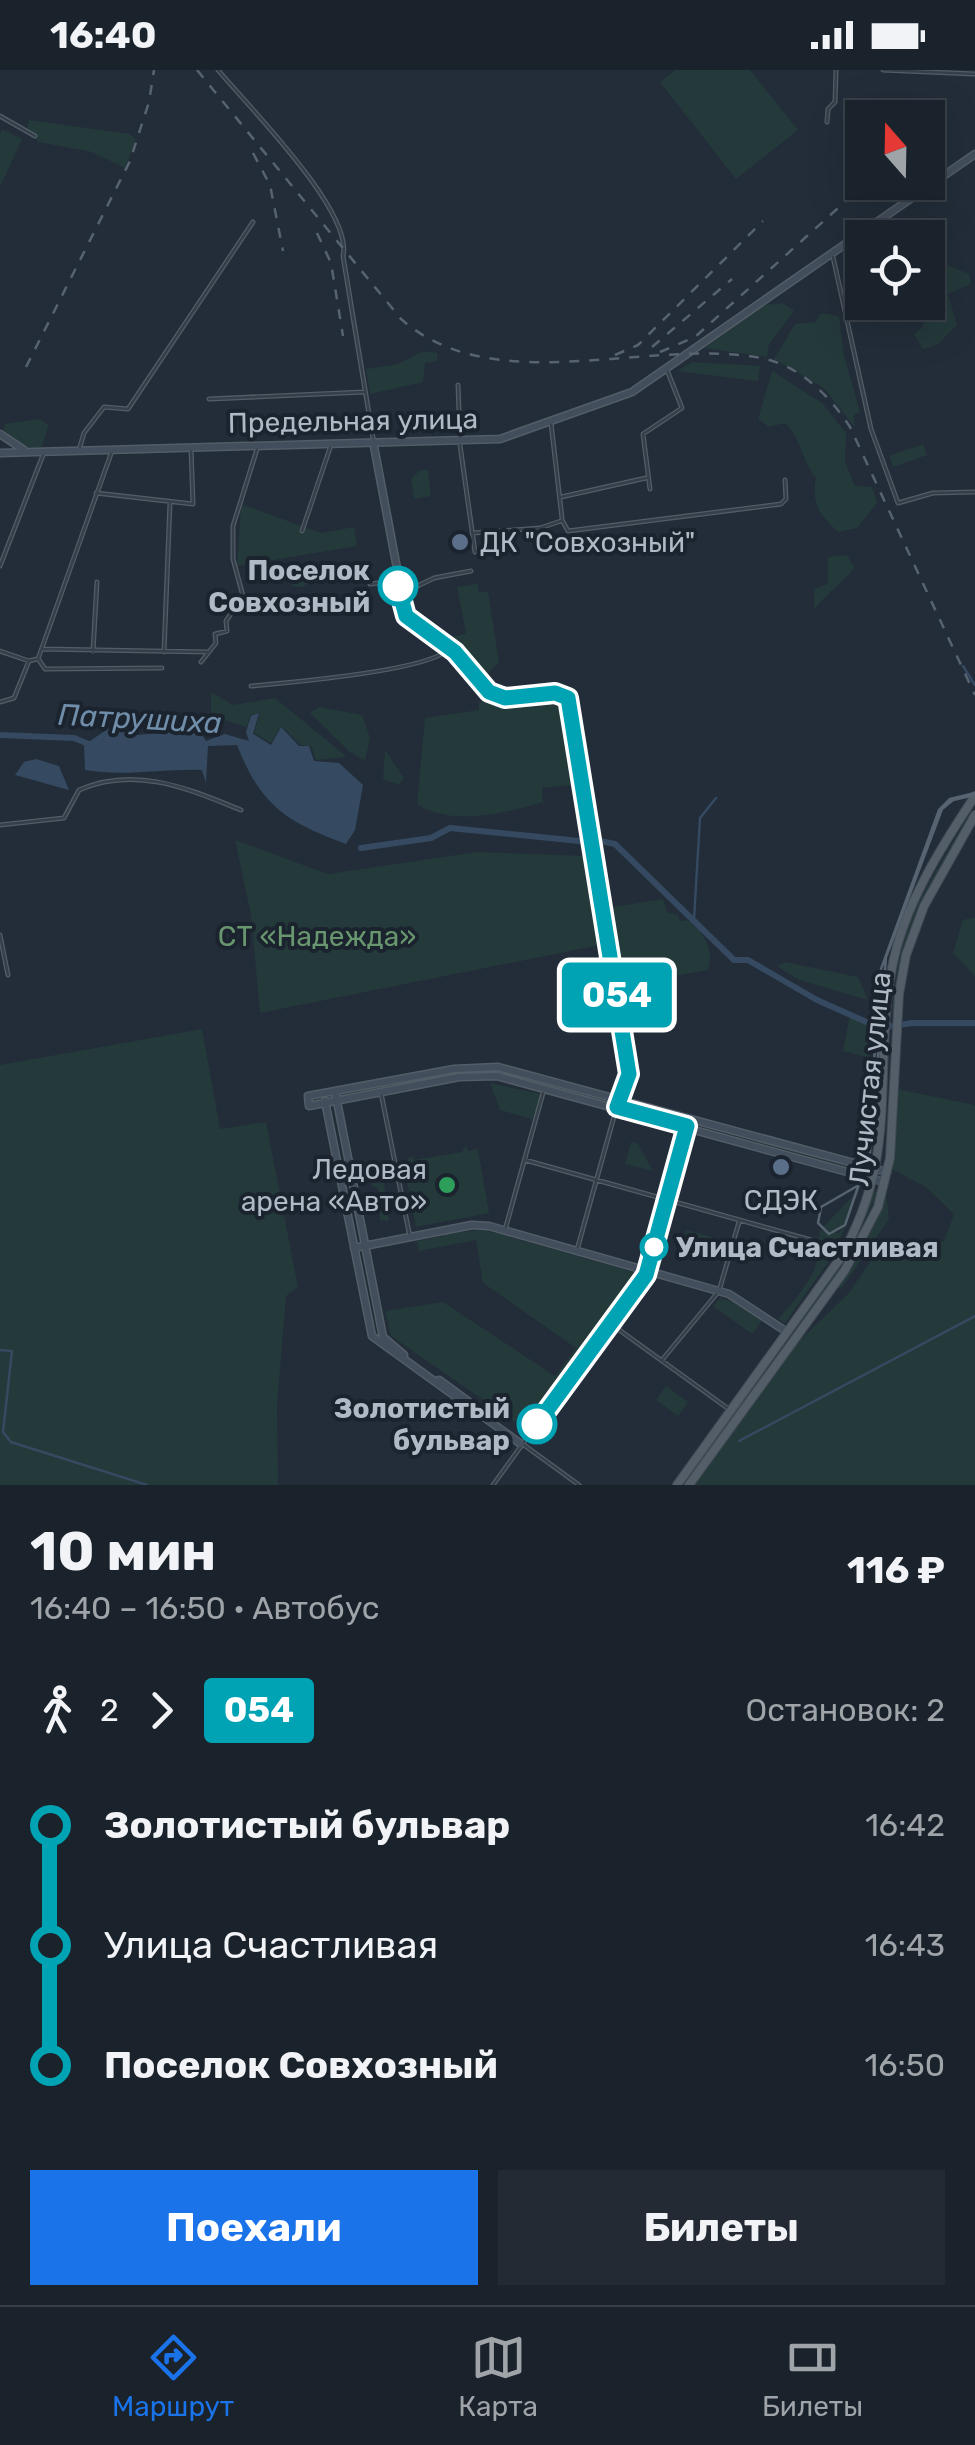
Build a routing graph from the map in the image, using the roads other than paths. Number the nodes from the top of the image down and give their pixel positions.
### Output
1 (218, 70) edge
2 (836, 70) edge
3 (884, 70) edge
4 (914, 72) edge
5 (965, 72) edge
6 (975, 74) edge
7 (0, 116) edge
8 (827, 122) dead end
9 (35, 136) dead end
10 (975, 154) edge
11 (253, 222) dead end
12 (831, 253) junction
13 (666, 368) junction
14 (458, 385) dead end
15 (365, 392) junction
16 (209, 399) dead end
17 (551, 423) junction
18 (0, 434) edge
19 (374, 440) junction
20 (332, 442) junction
21 (460, 442) junction
22 (258, 445) junction
23 (190, 447) junction
24 (112, 449) junction
25 (78, 450) junction
26 (25, 451) junction
27 (45, 451) junction
28 (0, 452) edge
29 (648, 478) junction
30 (785, 480) dead end
31 (650, 488) dead end
32 (975, 492) edge
33 (96, 493) junction
34 (560, 498) junction
35 (170, 502) junction
36 (562, 520) junction
37 (302, 531) dead end
38 (472, 532) junction
39 (475, 552) dead end
40 (0, 566) edge
41 (471, 571) dead end
42 (397, 581) junction
43 (96, 582) dead end
44 (370, 584) dead end
45 (400, 595) junction
46 (41, 648) junction
47 (449, 648) junction
48 (0, 651) edge
49 (93, 651) junction
50 (208, 652) junction
51 (164, 654) junction
52 (38, 659) junction
53 (29, 661) junction
54 (201, 662) dead end
55 (162, 668) dead end
56 (250, 686) dead end
57 (0, 702) edge
58 (974, 806) edge
59 (241, 810) dead end
60 (0, 825) edge
61 (0, 936) edge
62 (8, 975) dead end
63 (545, 1087) junction
64 (335, 1091) junction
65 (381, 1092) junction
66 (324, 1093) junction
67 (337, 1100) junction
68 (325, 1103) junction
69 (618, 1103) junction
70 (688, 1122) junction
71 (525, 1160) junction
72 (876, 1175) junction
73 (886, 1177) junction
74 (596, 1180) junction
75 (667, 1200) junction
76 (740, 1221) junction
77 (505, 1231) junction
78 (408, 1238) junction
79 (811, 1240) dead end
80 (366, 1246) junction
81 (354, 1248) junction
82 (576, 1251) junction
83 (648, 1270) junction
84 (719, 1291) junction
85 (610, 1323) junction
86 (382, 1333) junction
87 (791, 1335) junction
88 (374, 1338) junction
89 (662, 1360) junction
90 (731, 1410) junction
91 (525, 1443) junction
92 (704, 1456) junction
93 (493, 1485) edge
94 (580, 1485) edge
95 (677, 1485) edge
96 (689, 1485) edge

1 - 15 street
2 - 8 street
3 - 4 street
4 - 5 street
5 - 6 street
7 - 9 street
10 - 12 street, Предельная улица
11 - 25 street
12 - 13 street, Предельная улица
12 - 32 street
13 - 17 street, Предельная улица
13 - 29 street
14 - 21 street
15 - 16 street
15 - 19 street
17 - 21 street, Предельная улица
17 - 34 street
18 - 26 street
19 - 20 street, Предельная улица
19 - 21 street, Предельная улица
19 - 42 street
20 - 22 street, Предельная улица
20 - 37 street
21 - 38 street
22 - 23 street, Предельная улица
22 - 50 street
23 - 24 street, Предельная улица
23 - 35 street
24 - 25 street, Предельная улица
24 - 33 street
25 - 27 street, Предельная улица
26 - 27 street, Предельная улица
26 - 28 street, Предельная улица
27 - 40 street
29 - 31 street
29 - 34 street
30 - 36 street
33 - 35 street
33 - 46 street
34 - 36 street
35 - 51 street
36 - 38 street
38 - 39 street
41 - 45 street
42 - 44 street
42 - 45 street
43 - 49 street
45 - 47 street
46 - 49 street
46 - 52 street
47 - 56 street
47 - 69 street
48 - 53 street
49 - 51 street
50 - 51 street
50 - 54 street
52 - 53 street
52 - 55 street
53 - 57 street
58 - 72 main road, Лучистая улица
58 - 73 main road, Лучистая улица
59 - 60 street
61 - 62 street
63 - 65 street
63 - 69 street
63 - 71 street
64 - 66 street
64 - 67 street
64 - 69 street
65 - 67 street
65 - 78 street
66 - 68 street
66 - 68 street
67 - 68 street
67 - 80 street
68 - 81 street
69 - 70 street
69 - 74 street
70 - 72 street
70 - 75 street
71 - 74 street
71 - 77 street
72 - 73 street
72 - 87 main road, Лучистая улица
73 - 87 main road, Лучистая улица
74 - 75 street
74 - 82 street
75 - 76 street
75 - 83 street
76 - 79 street
76 - 84 street
77 - 78 street
77 - 82 street
78 - 80 street
80 - 81 street
80 - 86 street
81 - 88 street
82 - 83 street
83 - 84 street
83 - 85 street
84 - 87 street
84 - 89 street
85 - 89 street
85 - 91 street
86 - 88 street
86 - 91 street
87 - 90 main road, Лучистая улица
87 - 92 main road, Лучистая улица
88 - 91 street
89 - 90 street
90 - 92 main road, Лучистая улица
91 - 93 street
91 - 94 street
92 - 95 main road, Лучистая улица
92 - 96 main road, Лучистая улица

